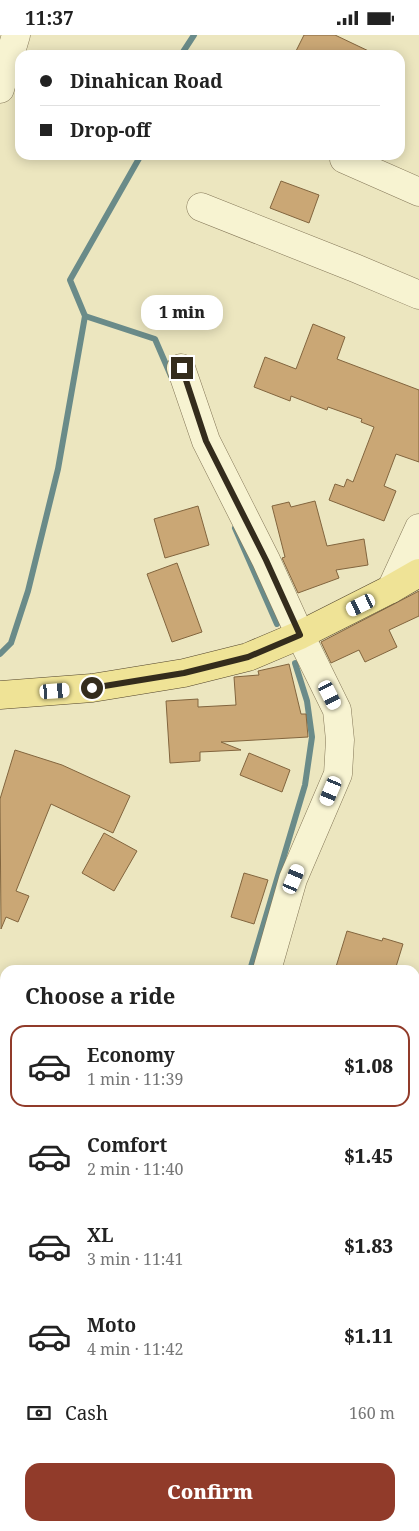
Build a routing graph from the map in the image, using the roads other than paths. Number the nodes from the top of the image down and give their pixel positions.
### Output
1 (16, 35) edge
2 (0, 89) edge
3 (346, 160) edge
4 (419, 192) edge
5 (201, 207) dead end
6 (419, 295) edge
7 (182, 368) dead end
8 (419, 528) edge
9 (419, 573) edge
10 (391, 589) junction
11 (300, 635) junction
12 (0, 695) edge
13 (268, 965) edge

1 - 2 street
3 - 4 street
5 - 6 street
7 - 11 street
8 - 10 street
9 - 10 main road
10 - 11 main road
11 - 12 main road
11 - 13 street

